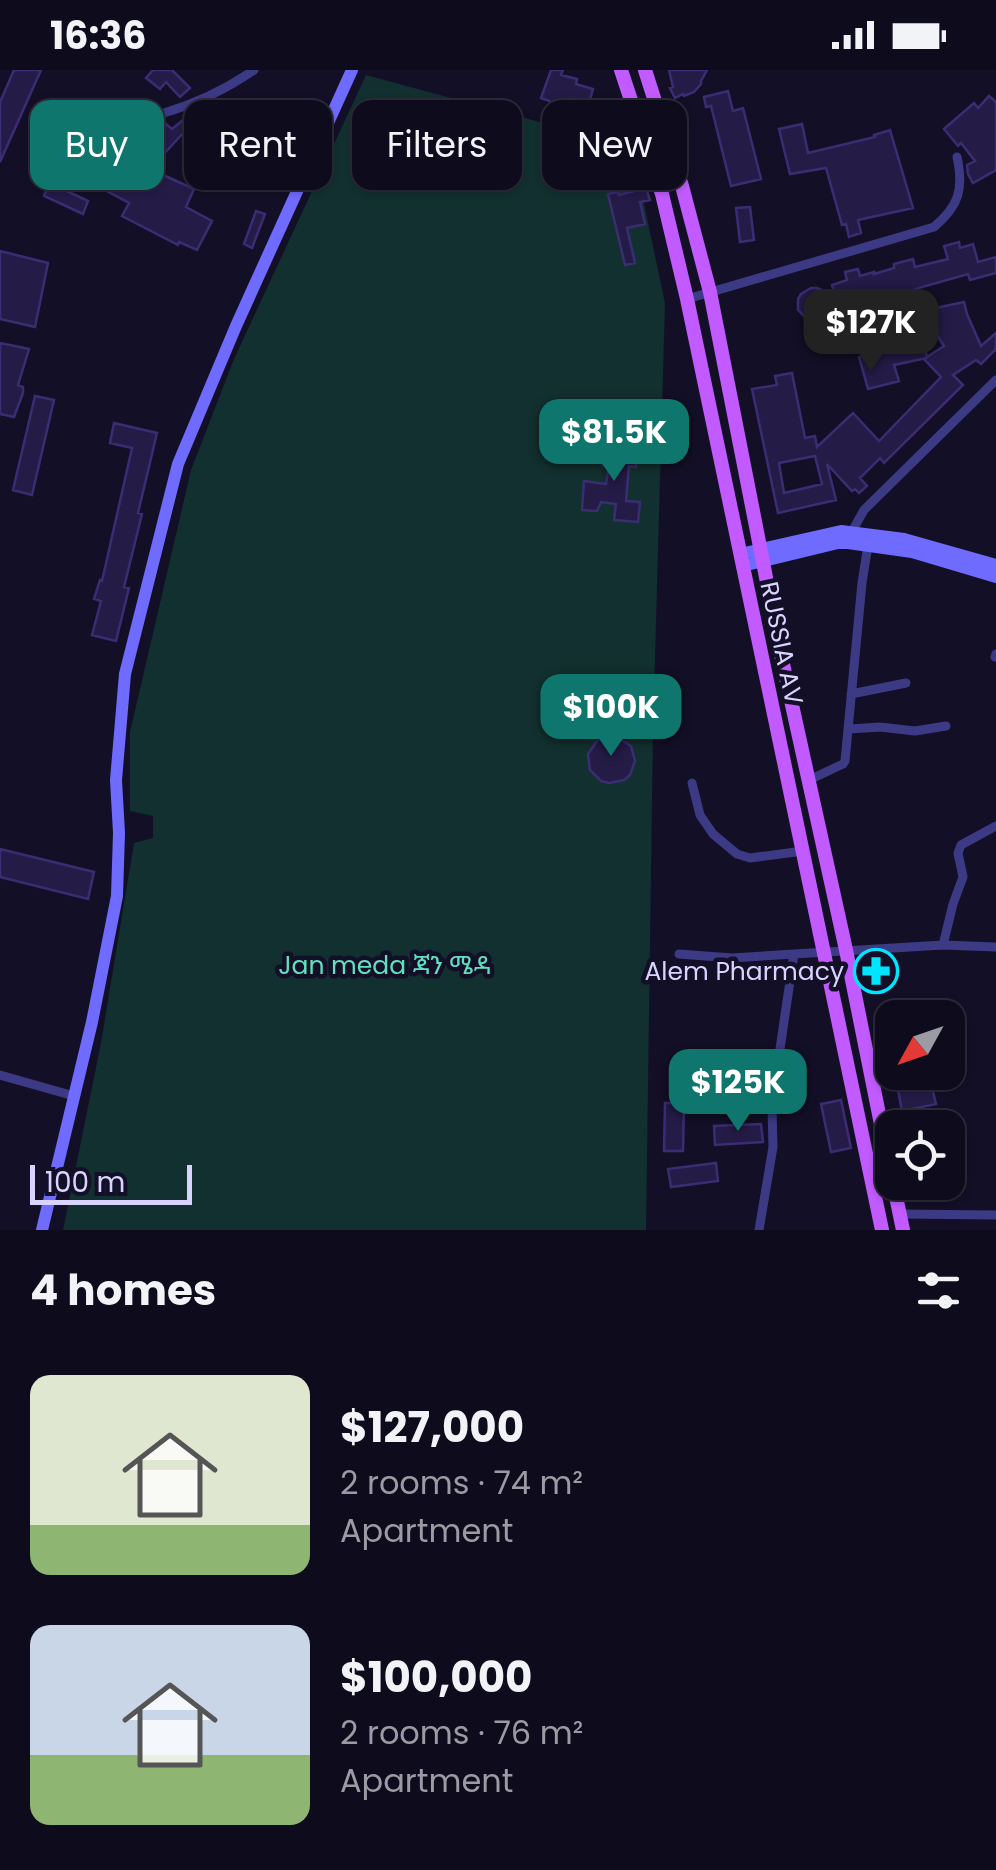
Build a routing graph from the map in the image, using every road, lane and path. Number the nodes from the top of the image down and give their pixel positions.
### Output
1 (254, 70) edge
2 (352, 70) edge
3 (621, 70) edge
4 (645, 70) edge
5 (164, 114) dead end
6 (957, 157) dead end
7 (710, 292) junction
8 (687, 299) junction
9 (996, 380) edge
10 (850, 538) junction
11 (868, 545) junction
12 (762, 556) junction
13 (741, 560) junction
14 (996, 565) edge
15 (996, 577) edge
16 (906, 683) dead end
17 (851, 694) junction
18 (946, 726) dead end
19 (849, 729) junction
20 (809, 780) junction
21 (692, 783) dead end
22 (996, 826) edge
23 (803, 852) junction
24 (944, 944) junction
25 (996, 947) edge
26 (846, 950) junction
27 (826, 953) junction
28 (679, 954) dead end
29 (794, 954) junction
30 (0, 1076) edge
31 (74, 1096) junction
32 (879, 1110) edge
33 (897, 1200) edge
34 (900, 1214) junction
35 (996, 1216) edge
36 (42, 1230) edge
37 (759, 1230) edge
38 (882, 1230) edge
39 (903, 1230) edge

1 - 5 street
2 - 31 main road
3 - 8 main road, RUSSIA AV
4 - 7 main road, RUSSIA AV
6 - 7 street
7 - 8 street
7 - 12 main road, RUSSIA AV
8 - 13 main road, RUSSIA AV
9 - 10 street
10 - 11 main road
10 - 12 main road
10 - 14 main road
11 - 15 main road
11 - 17 street
12 - 13 main road
12 - 20 main road, RUSSIA AV
13 - 23 main road, RUSSIA AV
16 - 17 street
17 - 19 street
18 - 19 street
19 - 20 street
20 - 26 main road, RUSSIA AV
21 - 23 street
22 - 24 street
23 - 27 main road, RUSSIA AV
24 - 25 street
24 - 26 street
26 - 27 street
26 - 32 main road, RUSSIA AV
27 - 29 street
27 - 38 main road, RUSSIA AV
28 - 29 street
29 - 37 street
30 - 31 street
31 - 36 main road
33 - 34 main road, RUSSIA AV
34 - 35 street
34 - 39 main road, RUSSIA AV

